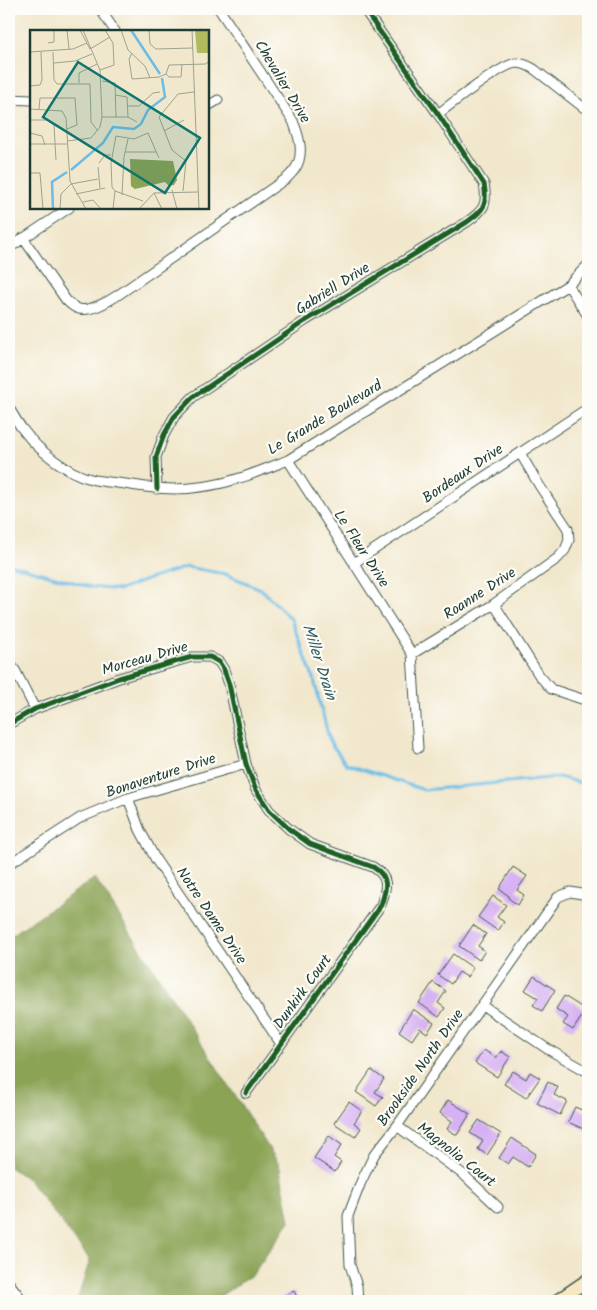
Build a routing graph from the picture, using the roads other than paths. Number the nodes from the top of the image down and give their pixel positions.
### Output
1 (100, 9) edge
2 (220, 9) edge
3 (364, 9) edge
4 (114, 30) edge
5 (9, 99) edge
6 (30, 100) edge
7 (218, 100) dead end
8 (209, 105) edge
9 (588, 111) edge
10 (438, 114) junction
11 (67, 209) edge
12 (23, 238) junction
13 (9, 248) edge
14 (588, 265) edge
15 (568, 285) junction
16 (588, 316) edge
17 (9, 408) edge
18 (588, 408) edge
19 (520, 453) junction
20 (288, 460) junction
21 (157, 489) junction
22 (354, 563) junction
23 (494, 604) junction
24 (412, 654) junction
25 (9, 663) edge
26 (588, 701) edge
27 (35, 709) junction
28 (9, 724) edge
29 (418, 748) dead end
30 (246, 764) junction
31 (128, 798) junction
32 (9, 864) edge
33 (588, 895) edge
34 (381, 905) joint
35 (482, 1005) junction
36 (281, 1044) junction
37 (588, 1072) edge
38 (246, 1093) dead end
39 (397, 1126) junction
40 (498, 1207) dead end
41 (588, 1280) edge
42 (9, 1283) edge
43 (23, 1301) edge
44 (358, 1301) edge
45 (558, 1301) edge

1 - 4 street
2 - 12 street, Chevalier Drive
3 - 10 street, Gabriell Drive
5 - 6 street
7 - 8 street
9 - 10 street
10 - 21 street, Gabriell Drive
11 - 12 street
12 - 13 street
14 - 15 street, Le Grande Boulevard
15 - 16 street
15 - 20 street, Le Grande Boulevard
17 - 21 street, Le Grande Boulevard
18 - 19 street, Bordeaux Drive
19 - 22 street, Bordeaux Drive
19 - 23 street, Roanne Drive
20 - 21 street, Le Grande Boulevard
20 - 22 street, Le Fleur Drive
22 - 24 street, Le Fleur Drive
23 - 24 street, Roanne Drive
23 - 26 street
24 - 29 street
25 - 27 street
27 - 28 street, Morceau Drive
27 - 30 street, Morceau Drive
30 - 31 street, Bonaventure Drive
30 - 34 street, Morceau Drive
31 - 32 street, Bonaventure Drive
31 - 36 street, Notre Dame Drive
33 - 35 street, Brookside North Drive
34 - 36 street, Dunkirk Court
35 - 37 street
35 - 39 street, Brookside North Drive
36 - 38 street, Dunkirk Court
39 - 40 street, Magnolia Court
39 - 44 street, Brookside North Drive
41 - 45 street
42 - 43 street

